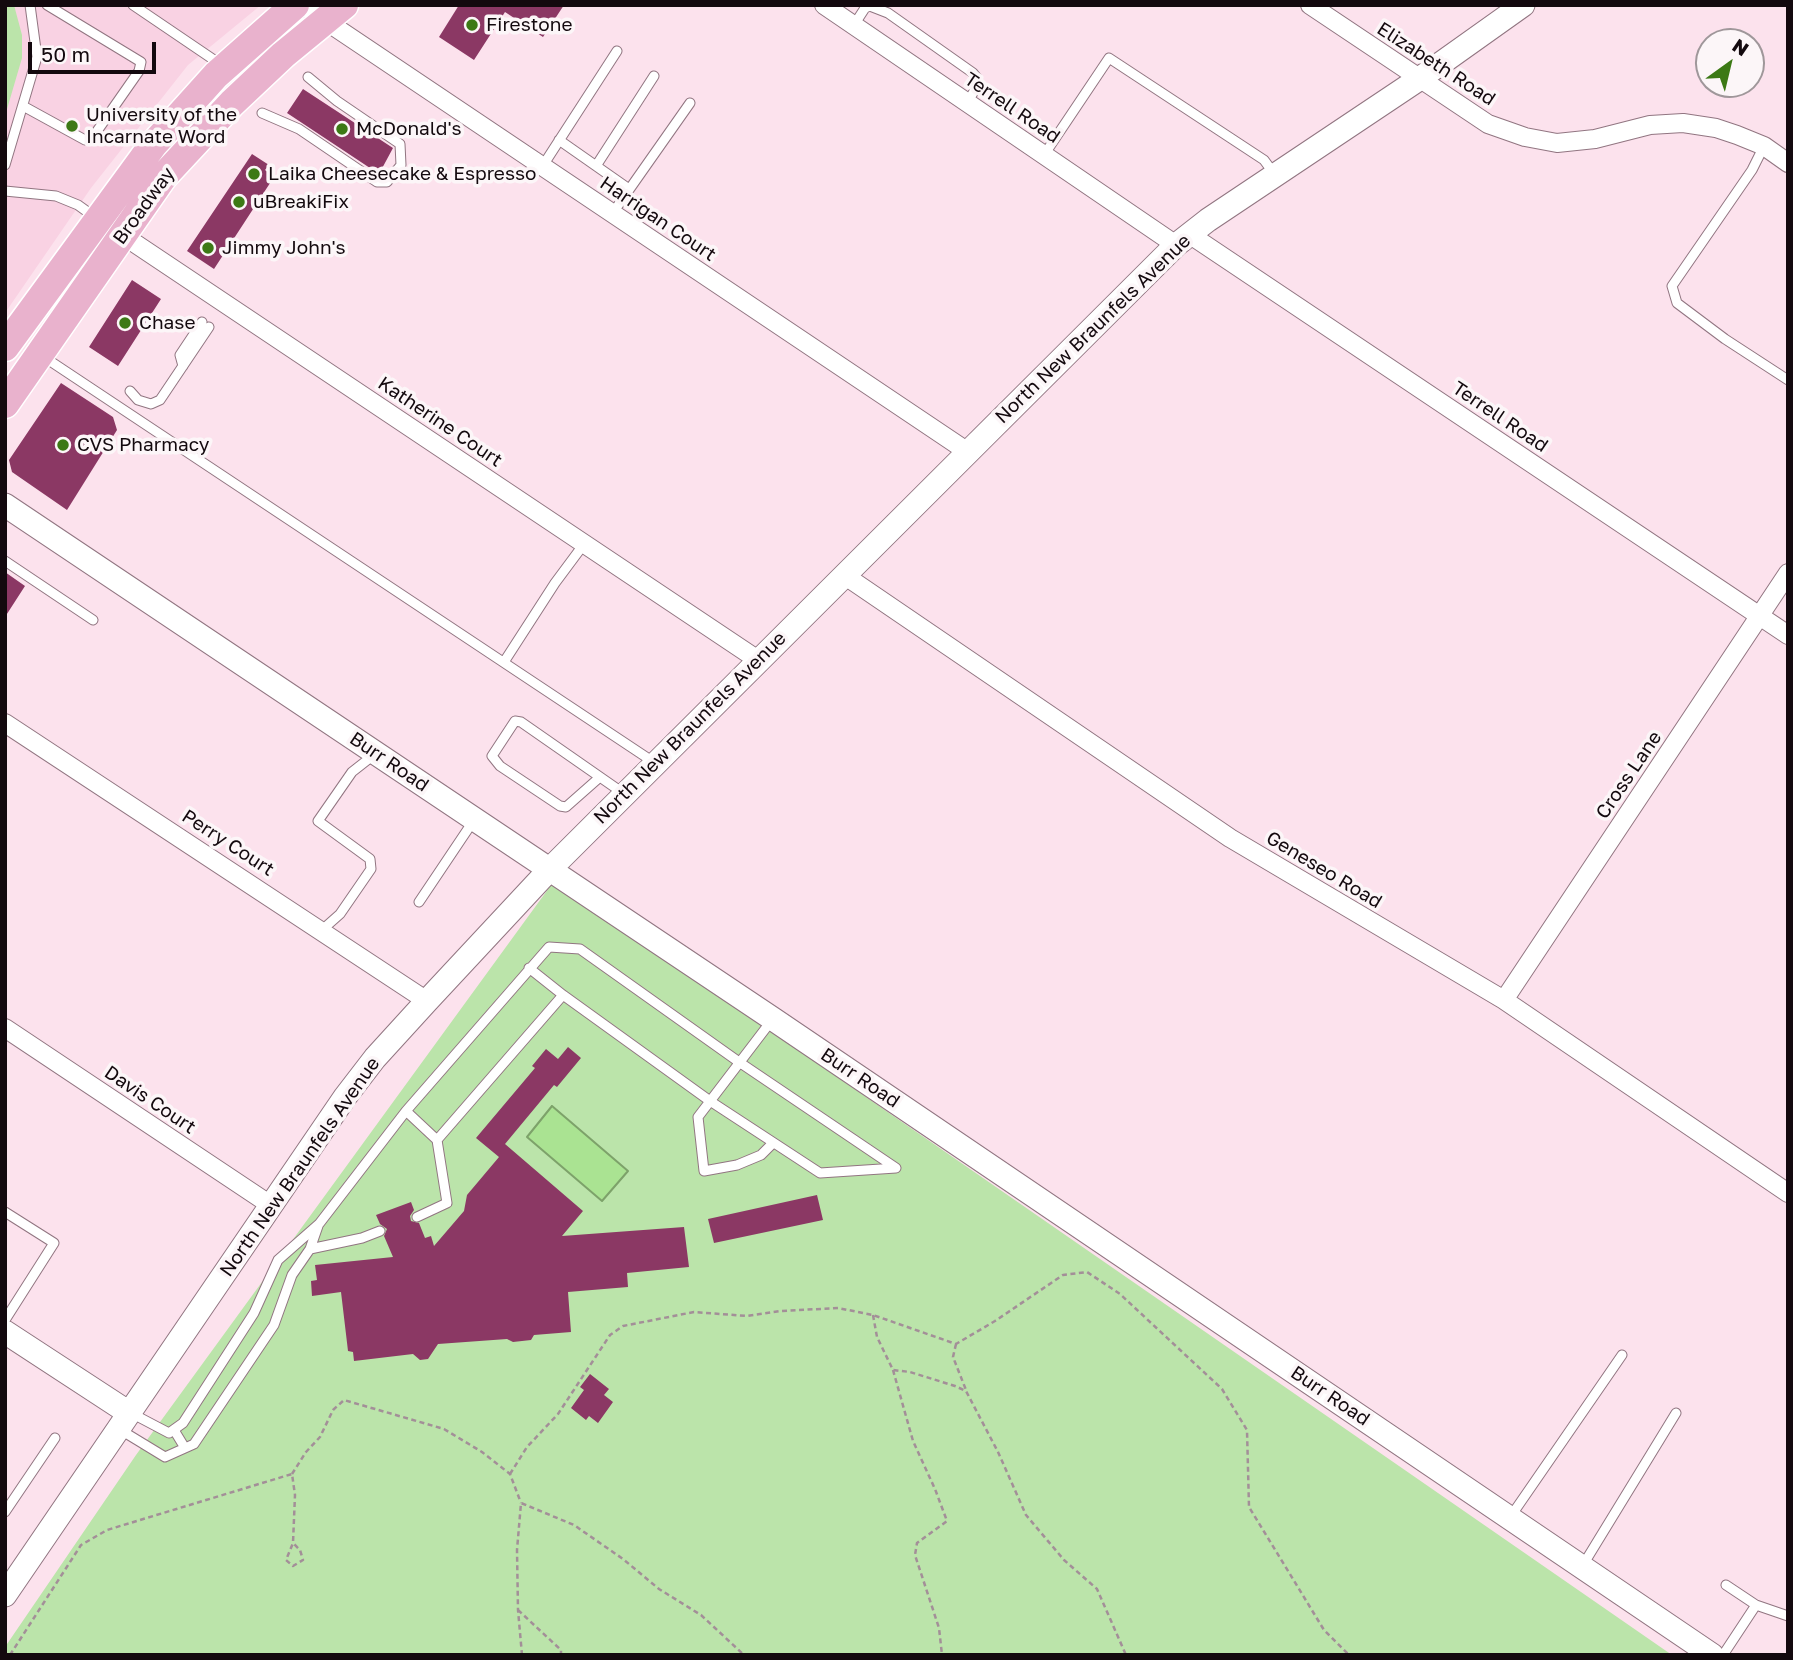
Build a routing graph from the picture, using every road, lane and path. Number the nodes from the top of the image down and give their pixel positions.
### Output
1 (30, 5) edge
2 (47, 5) edge
3 (133, 5) edge
4 (824, 5) edge
5 (1310, 5) edge
6 (1523, 5) edge
7 (303, 11) edge
8 (854, 25) junction
9 (617, 51) dead end
10 (225, 67) junction
11 (654, 76) dead end
12 (308, 77) dead end
13 (1419, 79) junction
14 (690, 103) dead end
15 (967, 103) junction
16 (23, 106) junction
17 (262, 113) dead end
18 (559, 140) junction
19 (1764, 146) junction
20 (1044, 155) junction
21 (1788, 163) edge
22 (5, 165) edge
23 (596, 166) junction
24 (542, 167) junction
25 (1275, 175) junction
26 (629, 190) junction
27 (5, 191) edge
28 (612, 214) junction
29 (98, 219) junction
30 (122, 235) junction
31 (1182, 239) junction
32 (206, 324) dead end
33 (5, 347) edge
34 (40, 354) junction
35 (1788, 380) edge
36 (130, 391) dead end
37 (5, 404) edge
38 (968, 452) junction
39 (5, 505) edge
40 (584, 544) junction
41 (5, 561) edge
42 (1788, 573) edge
43 (844, 575) junction
44 (1760, 616) junction
45 (93, 620) dead end
46 (1788, 635) edge
47 (758, 660) junction
48 (505, 662) junction
49 (5, 723) edge
50 (377, 753) junction
51 (655, 763) junction
52 (600, 776) junction
53 (625, 794) junction
54 (475, 819) junction
55 (550, 869) junction
56 (419, 902) dead end
57 (322, 930) junction
58 (530, 968) junction
59 (563, 995) junction
60 (426, 1000) junction
61 (1504, 1000) junction
62 (773, 1019) junction
63 (5, 1028) edge
64 (739, 1062) junction
65 (710, 1101) junction
66 (405, 1111) junction
67 (437, 1140) junction
68 (773, 1143) junction
69 (1788, 1193) edge
70 (272, 1206) junction
71 (5, 1212) edge
72 (417, 1217) dead end
73 (318, 1224) junction
74 (380, 1231) dead end
75 (310, 1249) junction
76 (873, 1315) junction
77 (5, 1320) edge
78 (5, 1332) edge
79 (956, 1344) junction
80 (1622, 1355) dead end
81 (893, 1370) junction
82 (966, 1391) junction
83 (1676, 1413) dead end
84 (124, 1421) junction
85 (174, 1430) junction
86 (55, 1438) dead end
87 (185, 1448) junction
88 (292, 1474) junction
89 (510, 1474) junction
90 (521, 1503) junction
91 (5, 1512) edge
92 (1510, 1518) junction
93 (293, 1543) junction
94 (1582, 1566) junction
95 (1726, 1585) dead end
96 (5, 1595) edge
97 (1756, 1605) junction
98 (518, 1610) junction
99 (1788, 1616) edge
100 (10, 1655) edge
101 (522, 1655) edge
102 (561, 1655) edge
103 (744, 1655) edge
104 (942, 1655) edge
105 (1126, 1655) edge
106 (1349, 1655) edge
107 (1712, 1655) edge
108 (1723, 1655) edge

1 - 16 lane
2 - 16 lane
3 - 10 lane
4 - 8 street, Terrell Road
5 - 13 street, Elizabeth Road
6 - 13 street, North New Braunfels Avenue
7 - 10 main road, Broadway
7 - 24 street, Harrigan Court
7 - 30 main road, Broadway
8 - 15 street, Terrell Road
8 - 15 lane
9 - 18 lane
10 - 29 main road, Broadway
11 - 23 lane
12 - 17 lane
13 - 19 street, Elizabeth Road
13 - 25 street, North New Braunfels Avenue
14 - 26 lane
15 - 20 street, Terrell Road
16 - 22 lane
18 - 23 lane
18 - 24 lane
19 - 21 street, Elizabeth Road
19 - 35 lane
20 - 25 lane
20 - 31 street, Terrell Road
23 - 26 lane
24 - 28 street, Harrigan Court
25 - 31 street, North New Braunfels Avenue
26 - 28 lane
27 - 29 lane
28 - 38 street, Harrigan Court
29 - 30 street, Katherine Court
29 - 33 main road, Broadway
30 - 34 main road, Broadway
30 - 40 street, Katherine Court
31 - 38 street, North New Braunfels Avenue
31 - 44 street, Terrell Road
32 - 36 lane
34 - 37 main road, Broadway
34 - 48 lane
38 - 43 street, North New Braunfels Avenue
39 - 50 street, Burr Road
40 - 47 street, Katherine Court
40 - 48 lane
41 - 45 lane
42 - 44 street, Cross Lane
43 - 47 street, North New Braunfels Avenue
43 - 61 street, Geneseo Road
44 - 46 street, Terrell Road
44 - 61 street, Cross Lane
47 - 51 street, North New Braunfels Avenue
48 - 51 lane
49 - 57 street, Perry Court
50 - 54 street, Burr Road
50 - 57 lane
51 - 53 street, North New Braunfels Avenue
52 - 52 lane
52 - 53 lane
53 - 55 street, North New Braunfels Avenue
54 - 55 street, Burr Road
54 - 56 lane
55 - 60 street, North New Braunfels Avenue
55 - 62 street, Burr Road
57 - 60 street, Perry Court
58 - 59 lane
58 - 64 lane
58 - 66 lane
59 - 65 lane
59 - 67 lane
60 - 70 street, North New Braunfels Avenue
61 - 69 street, Geneseo Road
62 - 64 lane
62 - 92 street, Burr Road
63 - 70 street, Davis Court
64 - 65 lane
64 - 68 lane
65 - 68 lane
65 - 68 lane
66 - 67 lane
66 - 73 lane
67 - 72 lane
70 - 84 street, North New Braunfels Avenue
71 - 77 lane
73 - 75 lane
73 - 85 lane
74 - 75 lane
75 - 87 lane
76 - 79 path
76 - 81 path
76 - 89 path
78 - 84 street
79 - 82 path
79 - 106 path
80 - 92 lane
81 - 82 path
81 - 104 path
82 - 105 path
83 - 94 lane
84 - 85 lane
84 - 87 lane
84 - 96 street, North New Braunfels Avenue
85 - 87 lane
86 - 91 lane
88 - 89 path
88 - 93 path
88 - 100 path
89 - 90 path
90 - 98 path
90 - 103 path
92 - 94 street, Burr Road
93 - 93 path
94 - 107 street, Burr Road
95 - 97 lane
97 - 99 lane
97 - 108 lane
98 - 101 path
98 - 102 path

